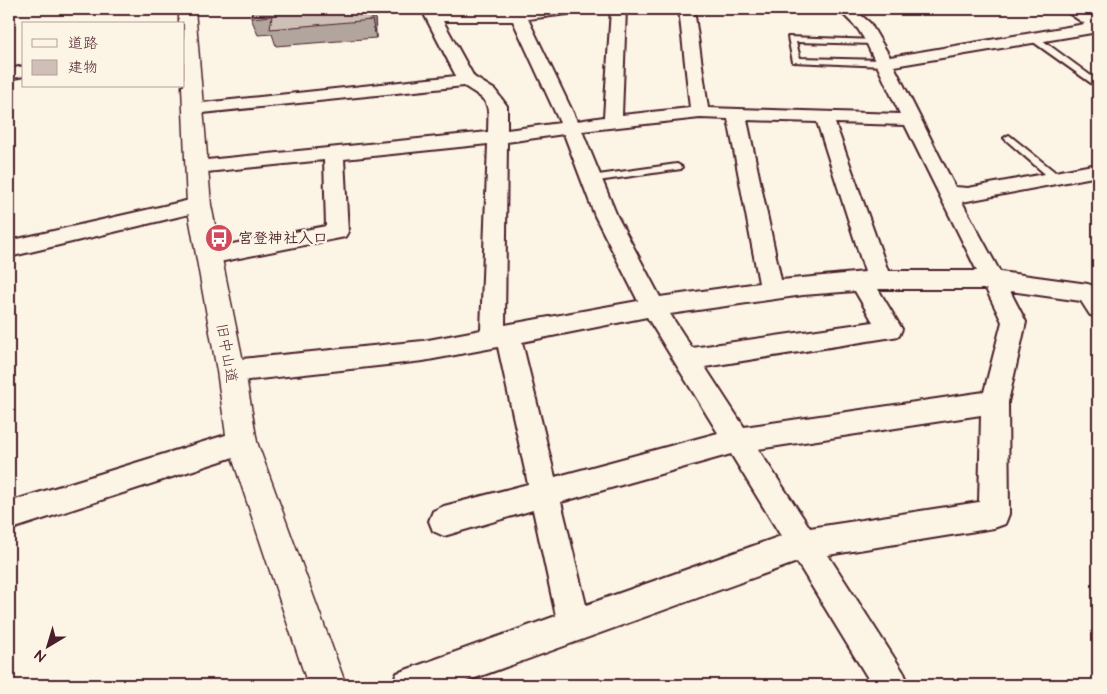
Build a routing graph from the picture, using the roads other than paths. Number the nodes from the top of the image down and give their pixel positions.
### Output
1 (187, 9) edge
2 (567, 9) edge
3 (618, 9) edge
4 (686, 9) edge
5 (845, 9) edge
6 (1072, 9) edge
7 (433, 12) edge
8 (517, 12) edge
9 (1098, 27) edge
10 (1034, 38) junction
11 (186, 42) edge
12 (874, 42) junction
13 (884, 63) junction
14 (22, 71) edge
15 (9, 74) edge
16 (467, 80) junction
17 (1098, 85) edge
18 (193, 109) junction
19 (700, 113) junction
20 (736, 113) junction
21 (824, 116) junction
22 (911, 120) junction
23 (613, 121) junction
24 (571, 127) junction
25 (496, 137) junction
26 (1009, 138) dead end
27 (334, 154) junction
28 (677, 167) dead end
29 (197, 168) junction
30 (1098, 170) edge
31 (1056, 178) junction
32 (591, 179) junction
33 (948, 194) junction
34 (199, 205) junction
35 (9, 249) edge
36 (209, 256) junction
37 (993, 280) junction
38 (871, 281) junction
39 (772, 291) junction
40 (1095, 298) edge
41 (653, 307) junction
42 (500, 336) junction
43 (686, 358) junction
44 (231, 370) junction
45 (995, 402) junction
46 (737, 440) junction
47 (242, 442) junction
48 (545, 494) junction
49 (9, 516) edge
50 (444, 521) dead end
51 (803, 544) junction
52 (575, 626) junction
53 (326, 685) edge
54 (408, 685) edge
55 (892, 685) edge

1 - 11 main road, 旧中山道
2 - 8 street
3 - 23 street
4 - 19 street
5 - 12 street
6 - 9 street
7 - 8 street
7 - 16 street
8 - 24 street
9 - 10 street
10 - 13 street
10 - 17 lane
11 - 18 main road, 旧中山道
12 - 13 street
12 - 13 lane
13 - 22 street
14 - 15 street
16 - 18 street
16 - 25 street
18 - 29 main road, 旧中山道
19 - 20 street
19 - 23 street
20 - 21 street
20 - 39 street
21 - 22 street
21 - 38 street
22 - 33 street
23 - 24 street
24 - 25 street
24 - 32 street
25 - 27 street
25 - 42 street
26 - 31 lane
27 - 29 street
27 - 36 street
28 - 32 lane
29 - 34 main road, 旧中山道
30 - 31 street
31 - 33 street
32 - 41 street
33 - 37 street
34 - 35 street
34 - 36 main road, 旧中山道
36 - 44 main road, 旧中山道
37 - 38 street
37 - 40 street
37 - 45 street
38 - 39 street
38 - 43 street
39 - 41 street
41 - 42 street
41 - 43 street
42 - 44 street
42 - 48 street
43 - 46 street
44 - 47 main road, 旧中山道
45 - 46 street
45 - 51 street
46 - 48 street
46 - 51 street
47 - 49 street
47 - 53 main road, 旧中山道
48 - 50 street
48 - 52 street
51 - 52 street
51 - 55 street
52 - 54 street

